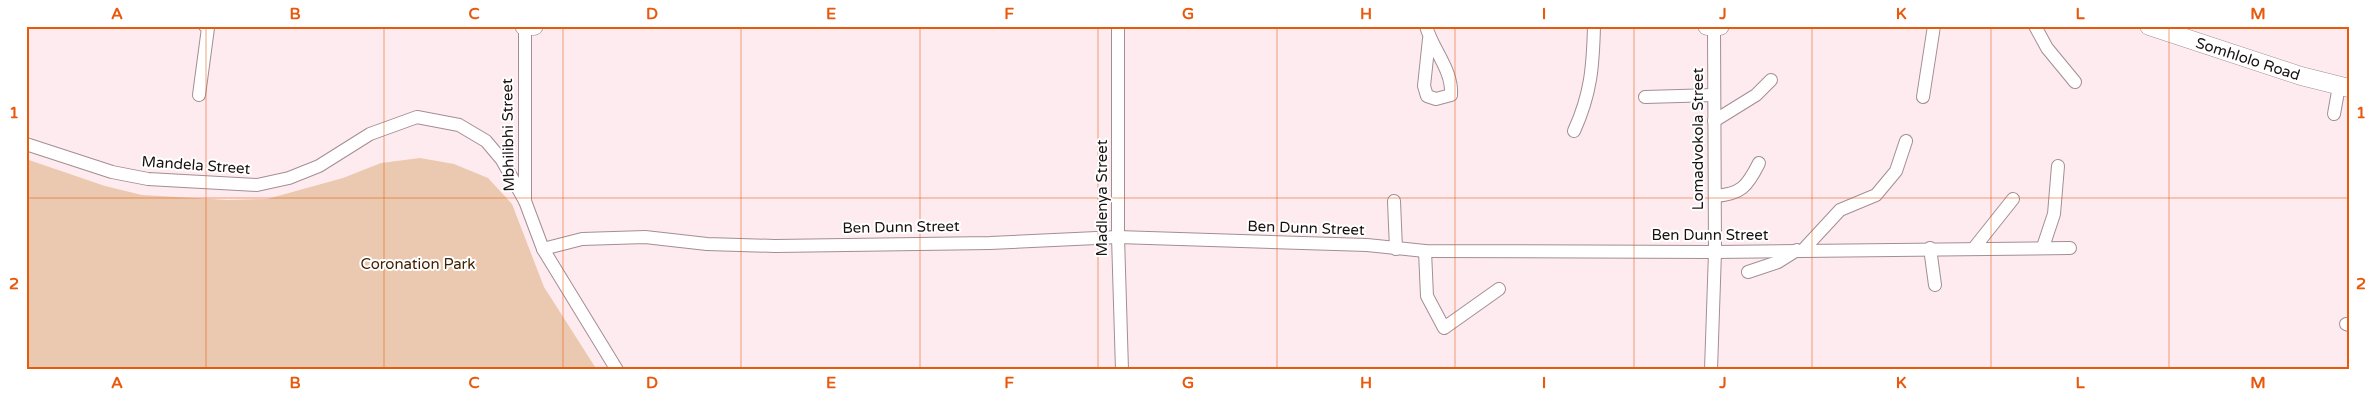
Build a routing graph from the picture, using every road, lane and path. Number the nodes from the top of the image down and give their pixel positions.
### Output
1 (205, 26) edge
2 (525, 26) edge
3 (534, 26) edge
4 (1118, 26) edge
5 (1426, 26) edge
6 (1594, 26) edge
7 (1934, 26) edge
8 (2035, 26) edge
9 (2149, 26) edge
10 (1713, 27) edge
11 (1430, 39) dead end
12 (1772, 80) dead end
13 (2074, 82) dead end
14 (2344, 87) edge
15 (199, 95) dead end
16 (1714, 96) junction
17 (1644, 97) dead end
18 (1923, 97) dead end
19 (2334, 114) dead end
20 (1714, 121) junction
21 (1574, 131) dead end
22 (1906, 141) dead end
23 (26, 144) edge
24 (1759, 163) dead end
25 (2058, 166) dead end
26 (1715, 196) junction
27 (2013, 199) dead end
28 (525, 201) junction
29 (1394, 201) dead end
30 (1118, 237) junction
31 (2043, 247) junction
32 (1930, 248) junction
33 (1974, 248) junction
34 (2070, 248) dead end
35 (543, 249) junction
36 (1396, 249) junction
37 (1800, 250) junction
38 (1425, 251) junction
39 (1715, 252) junction
40 (1748, 272) dead end
41 (1935, 285) dead end
42 (1499, 289) dead end
43 (617, 370) edge
44 (1122, 370) edge
45 (1711, 370) edge

1 - 15 street
2 - 3 main road
2 - 28 street, Mbhilibhi Street
4 - 30 street, Madlenya Street
5 - 11 street
6 - 21 street
7 - 18 street
8 - 13 street
9 - 14 main road, Somhlolo Road
10 - 16 street, Lomadvokola Street
12 - 20 street
14 - 19 street
16 - 17 street
16 - 20 street, Lomadvokola Street
20 - 26 street, Lomadvokola Street
22 - 37 street
23 - 28 street, Mandela Street
24 - 26 street
25 - 31 street
26 - 39 street, Lomadvokola Street
27 - 33 street
28 - 35 street, Mbhilibhi Street
29 - 36 street
30 - 35 street, Ben Dunn Street
30 - 36 street, Ben Dunn Street
30 - 44 street, Madlenya Street
31 - 33 street, Ben Dunn Street
31 - 34 street, Ben Dunn Street
32 - 33 street, Ben Dunn Street
32 - 37 street, Ben Dunn Street
32 - 41 street
35 - 43 street, Mbhilibhi Street
36 - 38 street, Ben Dunn Street
37 - 39 street, Ben Dunn Street
37 - 40 street
38 - 39 street, Ben Dunn Street
38 - 42 street
39 - 45 street, Lomadvokola Street

